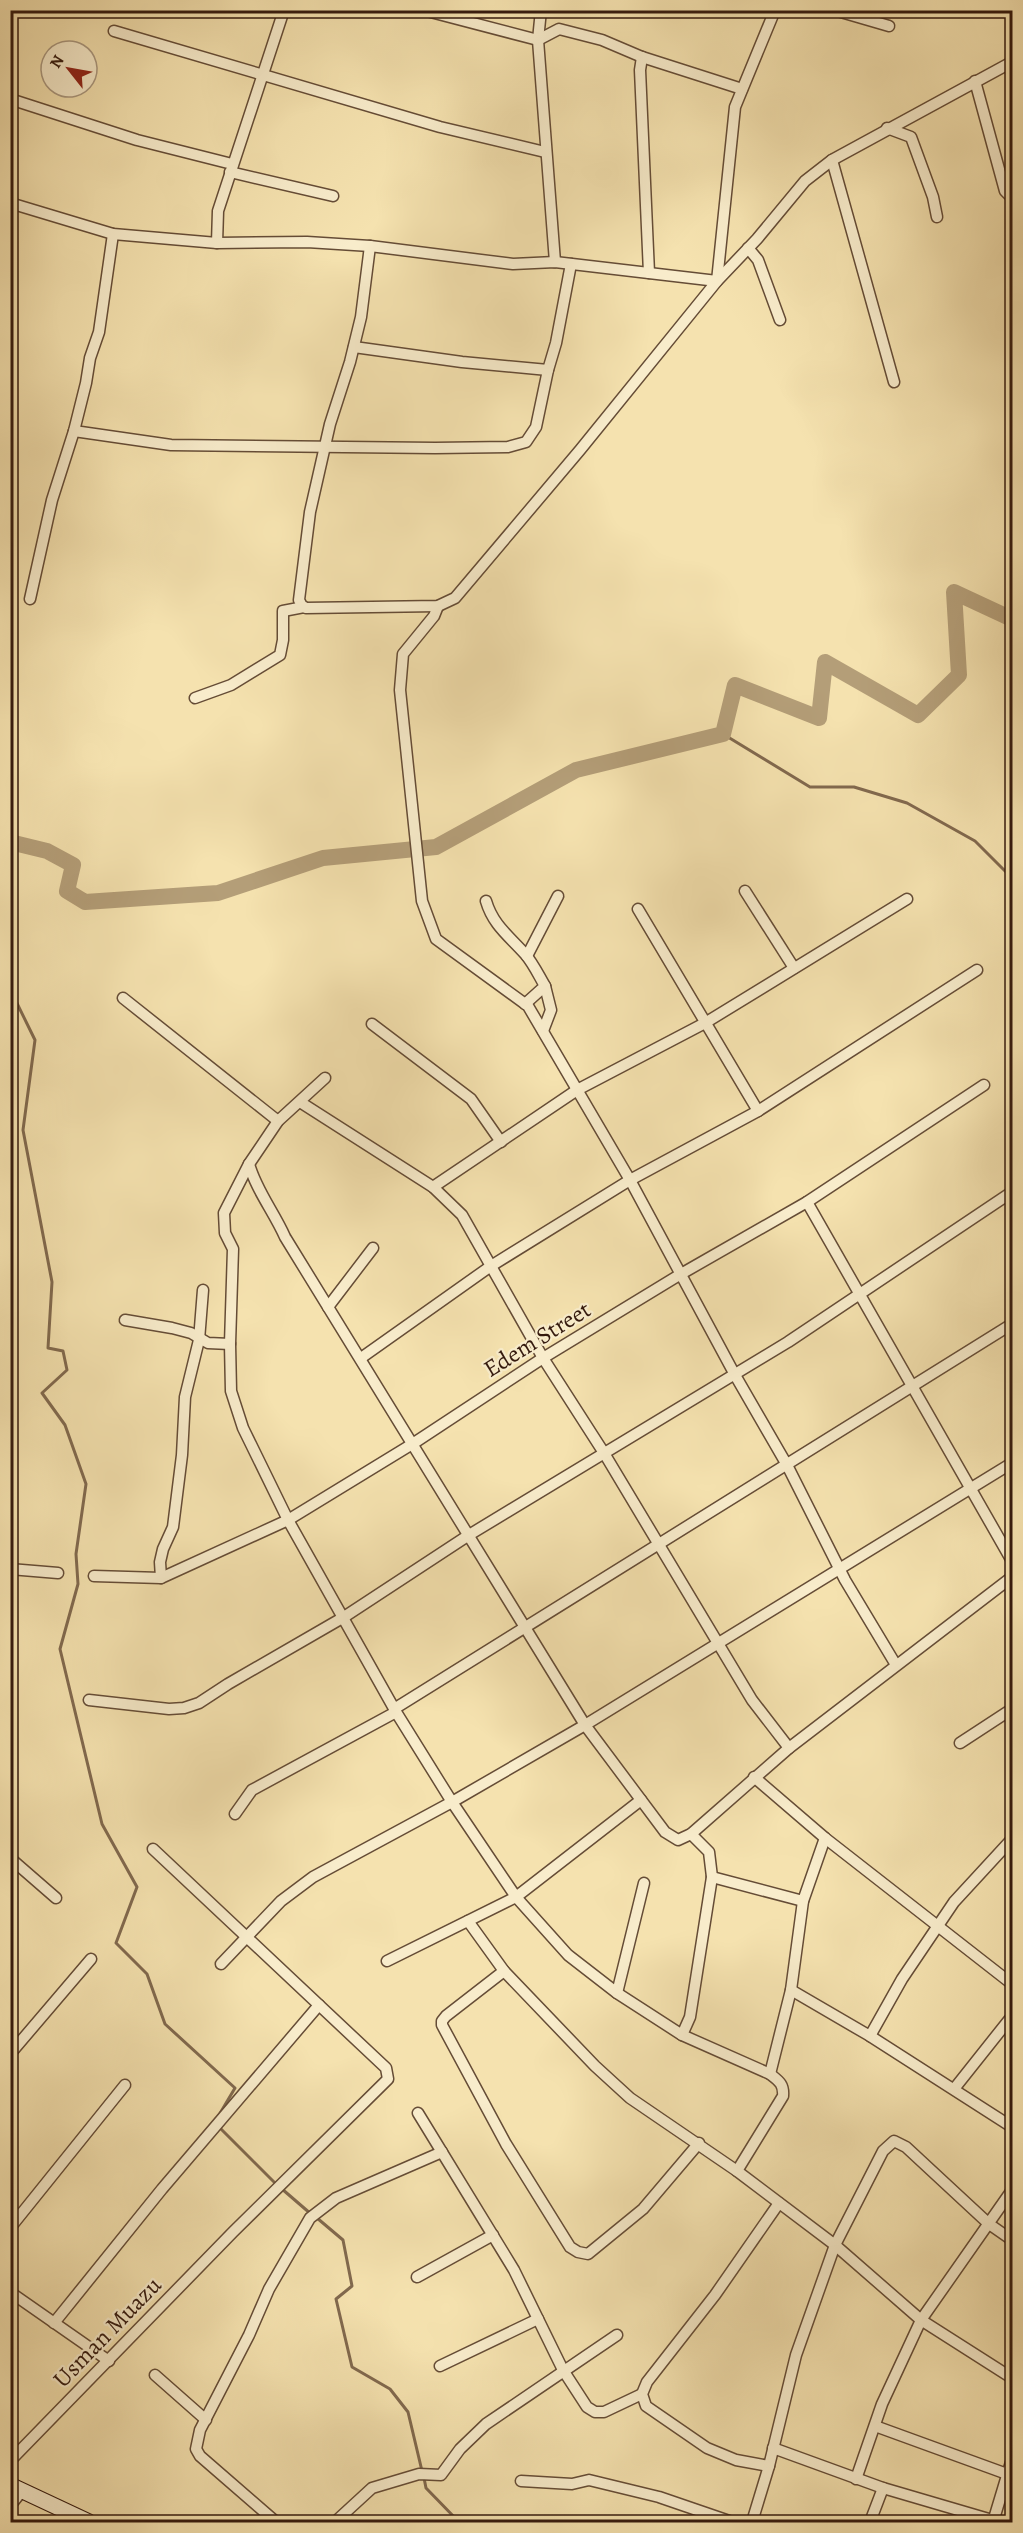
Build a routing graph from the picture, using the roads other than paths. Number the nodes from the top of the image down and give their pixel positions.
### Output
1 (284, 10) edge
2 (423, 10) edge
3 (541, 10) edge
4 (775, 10) edge
5 (834, 10) edge
6 (889, 26) dead end
7 (114, 32) dead end
8 (538, 40) junction
9 (642, 57) junction
10 (1012, 62) edge
11 (263, 74) junction
12 (975, 81) junction
13 (742, 89) junction
14 (10, 99) edge
15 (887, 128) junction
16 (545, 152) junction
17 (831, 160) junction
18 (231, 168) junction
19 (333, 196) dead end
20 (1012, 198) edge
21 (10, 203) edge
22 (937, 217) dead end
23 (113, 234) junction
24 (217, 243) junction
25 (370, 246) junction
26 (748, 248) junction
27 (555, 262) junction
28 (571, 264) junction
29 (649, 273) junction
30 (717, 281) junction
31 (780, 321) dead end
32 (354, 347) junction
33 (548, 370) junction
34 (894, 382) dead end
35 (74, 431) junction
36 (325, 446) junction
37 (30, 599) dead end
38 (438, 606) junction
39 (304, 607) junction
40 (195, 698) dead end
41 (745, 891) dead end
42 (558, 896) dead end
43 (907, 899) dead end
44 (486, 901) dead end
45 (639, 909) dead end
46 (527, 956) junction
47 (794, 968) junction
48 (977, 970) dead end
49 (545, 986) junction
50 (123, 998) dead end
51 (525, 1004) junction
52 (705, 1023) junction
53 (372, 1024) dead end
54 (543, 1031) junction
55 (325, 1078) dead end
56 (984, 1085) dead end
57 (577, 1090) junction
58 (300, 1102) junction
59 (758, 1111) junction
60 (278, 1121) junction
61 (501, 1142) junction
62 (249, 1164) junction
63 (630, 1180) junction
64 (434, 1187) junction
65 (1012, 1192) edge
66 (807, 1202) junction
67 (373, 1248) dead end
68 (491, 1266) junction
69 (681, 1274) junction
70 (203, 1290) dead end
71 (860, 1295) junction
72 (328, 1307) junction
73 (125, 1320) dead end
74 (1012, 1324) edge
75 (199, 1340) junction
76 (230, 1344) junction
77 (360, 1358) junction
78 (543, 1358) junction
79 (735, 1375) junction
80 (913, 1385) junction
81 (414, 1443) junction
82 (604, 1453) junction
83 (1012, 1463) edge
84 (787, 1465) junction
85 (972, 1489) junction
86 (288, 1520) junction
87 (469, 1535) junction
88 (659, 1545) junction
89 (1012, 1561) edge
90 (10, 1569) edge
91 (840, 1569) junction
92 (58, 1573) dead end
93 (94, 1576) dead end
94 (1012, 1576) edge
95 (161, 1578) junction
96 (344, 1617) junction
97 (526, 1629) junction
98 (718, 1643) junction
99 (896, 1665) junction
100 (89, 1700) dead end
101 (1012, 1709) edge
102 (395, 1711) junction
103 (585, 1725) junction
104 (960, 1743) dead end
105 (789, 1748) junction
106 (754, 1777) junction
107 (641, 1800) junction
108 (452, 1803) junction
109 (235, 1814) dead end
110 (691, 1834) junction
111 (825, 1838) junction
112 (1012, 1839) edge
113 (153, 1848) dead end
114 (10, 1858) edge
115 (712, 1877) junction
116 (644, 1883) dead end
117 (516, 1897) junction
118 (56, 1898) dead end
119 (803, 1901) junction
120 (468, 1921) junction
121 (939, 1925) junction
122 (247, 1937) junction
123 (91, 1959) dead end
124 (387, 1961) dead end
125 (221, 1964) dead end
126 (504, 1971) junction
127 (1012, 1984) edge
128 (791, 1990) junction
129 (617, 1993) junction
130 (320, 2005) junction
131 (1012, 2016) edge
132 (682, 2035) junction
133 (870, 2036) junction
134 (10, 2054) edge
135 (770, 2074) junction
136 (125, 2085) dead end
137 (954, 2089) junction
138 (418, 2113) dead end
139 (1012, 2127) edge
140 (699, 2143) junction
141 (442, 2152) junction
142 (737, 2171) junction
143 (1012, 2190) edge
144 (778, 2203) junction
145 (989, 2224) junction
146 (10, 2228) edge
147 (493, 2235) junction
148 (1012, 2240) edge
149 (836, 2245) junction
150 (417, 2277) dead end
151 (10, 2292) edge
152 (538, 2319) junction
153 (921, 2320) junction
154 (54, 2323) junction
155 (617, 2335) dead end
156 (109, 2361) junction
157 (440, 2366) dead end
158 (563, 2370) junction
159 (155, 2375) dead end
160 (1012, 2378) edge
161 (642, 2394) junction
162 (206, 2420) junction
163 (875, 2426) junction
164 (773, 2448) junction
165 (1012, 2459) edge
166 (10, 2461) edge
167 (769, 2466) junction
168 (1007, 2474) junction
169 (856, 2479) junction
170 (521, 2481) dead end
171 (16, 2488) edge
172 (883, 2488) junction
173 (10, 2506) edge
174 (996, 2522) edge
175 (89, 2523) edge
176 (276, 2523) edge
177 (335, 2523) edge
178 (732, 2523) edge
179 (752, 2523) edge
180 (870, 2523) edge

1 - 11 street
2 - 8 street
3 - 8 street
4 - 13 street
5 - 6 street
7 - 11 street
8 - 9 street
8 - 16 street
9 - 13 street
9 - 29 street
10 - 12 street
11 - 16 street
11 - 18 street
12 - 15 street
12 - 20 street
13 - 30 street
14 - 18 street
15 - 17 street
15 - 22 street
16 - 27 street
17 - 26 street
17 - 34 street
18 - 19 street
18 - 24 street
21 - 23 street
23 - 24 street
23 - 35 street
24 - 25 street
25 - 27 street
25 - 32 street
26 - 30 street
26 - 31 street
27 - 28 street
28 - 29 street
28 - 33 street
29 - 30 street
30 - 38 street
32 - 33 street
32 - 36 street
33 - 36 street
35 - 36 street
35 - 37 street
36 - 39 street
38 - 39 street
38 - 51 street
39 - 40 street
41 - 47 street
42 - 46 street
43 - 47 street
44 - 46 street
45 - 52 street
46 - 49 street
47 - 52 street
48 - 59 street
49 - 51 street
49 - 54 street
50 - 60 street
51 - 54 street
52 - 57 street
52 - 59 street
53 - 61 street
54 - 57 street
55 - 58 street
56 - 66 street, Edem Street
57 - 61 street
57 - 63 street
58 - 60 street
58 - 64 street
59 - 63 street
60 - 62 street
61 - 64 street
62 - 72 street
62 - 76 street
63 - 68 street
63 - 69 street
64 - 68 street
65 - 71 street
66 - 69 street, Edem Street
66 - 71 street
67 - 72 street
68 - 77 street
68 - 78 street
69 - 78 street, Edem Street
69 - 79 street
70 - 75 street
71 - 79 street
71 - 80 street
72 - 77 street
73 - 75 street
74 - 80 street
75 - 76 street
75 - 95 street
76 - 86 street
77 - 81 street
78 - 81 street, Edem Street
78 - 82 street
79 - 82 street
79 - 84 street
80 - 84 street
80 - 85 street
81 - 86 street, Edem Street
81 - 87 street
82 - 87 street
82 - 88 street
83 - 85 street
84 - 88 street
84 - 91 street
85 - 89 street
85 - 91 street
86 - 95 street, Edem Street
86 - 96 street
87 - 96 street
87 - 97 street
88 - 97 street
88 - 98 street
90 - 92 street
91 - 98 street
91 - 99 street
93 - 95 street, Edem Street
94 - 99 street
96 - 100 street
96 - 102 street
97 - 102 street
97 - 103 street
98 - 103 street
98 - 105 street
99 - 105 street
101 - 104 street
102 - 108 street
102 - 109 street
103 - 107 street
103 - 108 street
105 - 106 street
106 - 110 street
106 - 111 street
107 - 110 street
107 - 117 street
108 - 117 street
108 - 122 street
110 - 115 street
111 - 119 street
111 - 121 street
112 - 121 street
113 - 122 street
114 - 118 street
115 - 119 street
115 - 132 street
116 - 129 street
117 - 120 street
117 - 129 street
119 - 128 street
120 - 124 street
120 - 126 street
121 - 127 street
121 - 133 street
122 - 125 street
122 - 130 street
123 - 134 street
126 - 140 street
126 - 140 street
128 - 133 street
128 - 135 street
129 - 132 street
130 - 154 street
130 - 156 street, Usman Muazu
131 - 137 street
132 - 135 street
133 - 137 street
135 - 142 street
136 - 146 street
137 - 139 street
138 - 141 street
140 - 142 street
141 - 147 street
141 - 162 street
142 - 144 street
143 - 145 street
144 - 149 street
144 - 161 street
145 - 148 street
145 - 149 street
145 - 153 street
147 - 150 street
147 - 152 street
149 - 153 street
149 - 164 street
151 - 154 street
152 - 157 street
152 - 158 street
153 - 160 street
153 - 163 street
154 - 156 street
155 - 158 street
156 - 166 street, Usman Muazu
158 - 161 street
158 - 177 street
159 - 162 street
161 - 167 street
162 - 176 street
163 - 168 street
163 - 169 street
164 - 167 street
164 - 169 street
165 - 168 street
167 - 179 street
168 - 174 street
169 - 172 street
170 - 178 street
171 - 173 street
171 - 175 street
172 - 174 street
172 - 180 street

